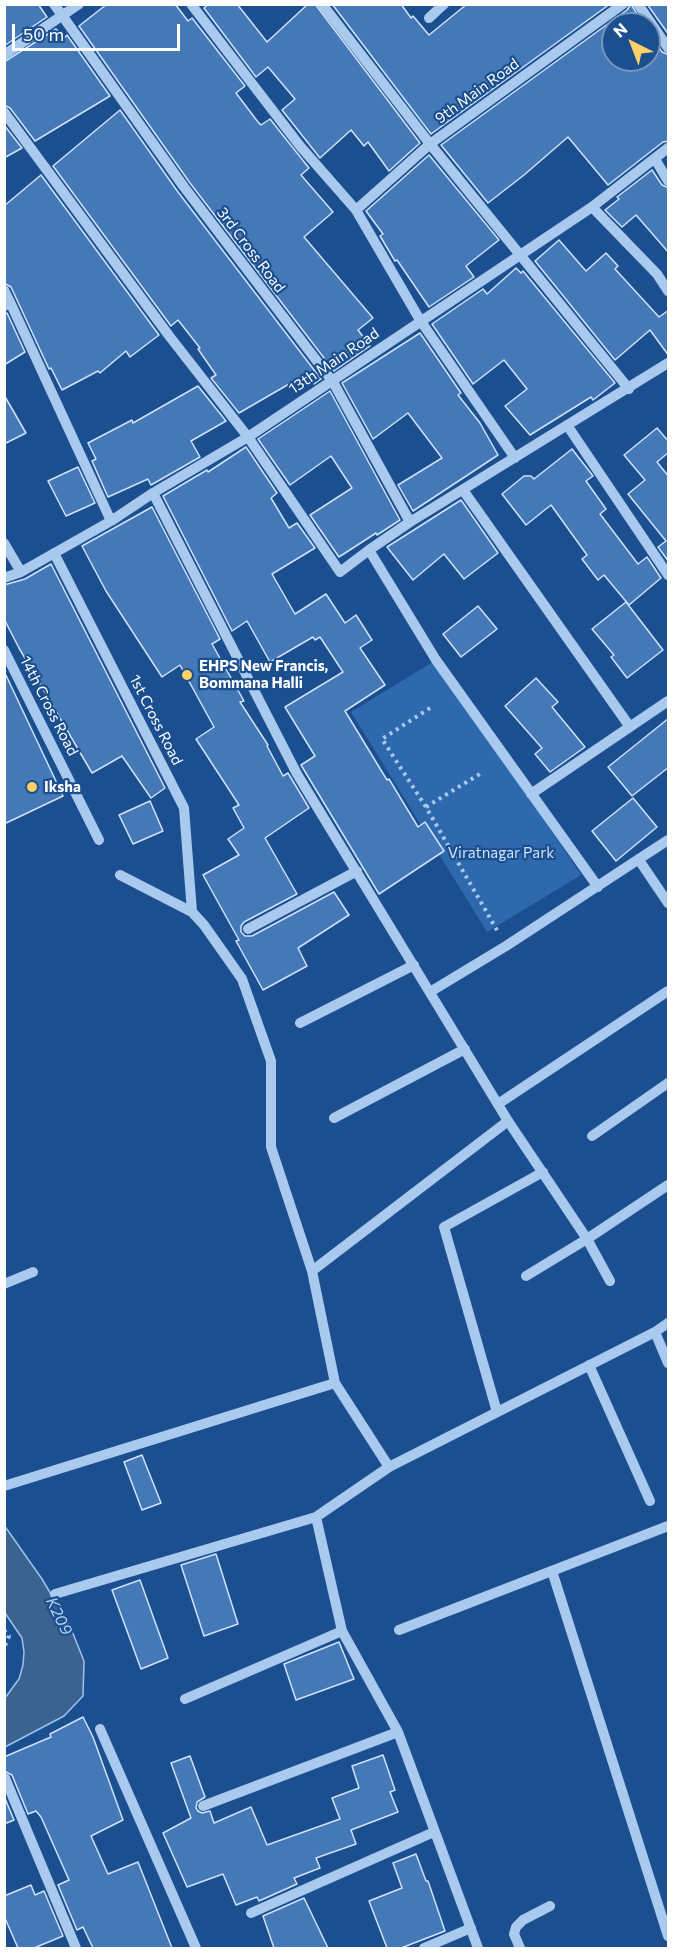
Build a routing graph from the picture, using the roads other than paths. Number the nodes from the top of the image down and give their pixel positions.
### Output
1 (54, 4) edge
2 (80, 4) edge
3 (191, 4) edge
4 (322, 4) edge
5 (444, 4) edge
6 (622, 4) edge
7 (638, 4) edge
8 (63, 17) junction
9 (429, 18) dead end
10 (669, 48) edge
11 (4, 54) edge
12 (4, 112) edge
13 (430, 144) junction
14 (669, 148) edge
15 (655, 159) junction
16 (669, 181) edge
17 (592, 207) junction
18 (356, 210) junction
19 (520, 254) junction
20 (4, 290) edge
21 (669, 291) edge
22 (7, 304) edge
23 (420, 320) junction
24 (669, 363) edge
25 (333, 382) junction
26 (628, 389) junction
27 (567, 425) junction
28 (248, 437) junction
29 (516, 458) junction
30 (463, 490) junction
31 (153, 493) junction
32 (111, 521) junction
33 (410, 522) junction
34 (4, 543) edge
35 (369, 550) junction
36 (54, 553) junction
37 (21, 572) junction
38 (669, 575) edge
39 (4, 578) edge
40 (4, 650) edge
41 (669, 701) edge
42 (630, 727) junction
43 (531, 794) junction
44 (99, 840) dead end
45 (669, 840) edge
46 (639, 860) junction
47 (357, 871) junction
48 (120, 874) dead end
49 (598, 887) junction
50 (669, 903) edge
51 (192, 912) junction
52 (248, 929) dead end
53 (414, 965) junction
54 (669, 991) edge
55 (430, 992) junction
56 (300, 1023) dead end
57 (465, 1049) junction
58 (669, 1083) edge
59 (498, 1104) junction
60 (334, 1118) dead end
61 (508, 1121) junction
62 (592, 1136) dead end
63 (543, 1172) junction
64 (669, 1185) edge
65 (587, 1239) junction
66 (312, 1271) junction
67 (33, 1272) dead end
68 (526, 1276) dead end
69 (610, 1281) dead end
70 (4, 1284) edge
71 (669, 1323) edge
72 (655, 1332) junction
73 (669, 1363) edge
74 (589, 1365) junction
75 (335, 1383) junction
76 (497, 1412) junction
77 (389, 1467) junction
78 (4, 1486) edge
79 (650, 1501) dead end
80 (316, 1517) junction
81 (669, 1526) edge
82 (552, 1570) junction
83 (56, 1594) dead end
84 (399, 1630) dead end
85 (342, 1631) junction
86 (185, 1699) dead end
87 (100, 1729) dead end
88 (398, 1732) junction
89 (5, 1778) edge
90 (203, 1806) dead end
91 (434, 1832) junction
92 (550, 1906) dead end
93 (250, 1913) dead end
94 (471, 1928) junction
95 (669, 1936) edge
96 (76, 1948) edge
97 (196, 1948) edge
98 (424, 1948) edge
99 (478, 1948) edge
100 (519, 1948) edge

1 - 8 street, 3rd Cross Road
2 - 8 street
3 - 18 street
4 - 13 street
5 - 9 street
6 - 13 street, 9th Main Road
7 - 10 street
8 - 11 street
8 - 25 street, 3rd Cross Road
12 - 28 street
13 - 18 street, 9th Main Road
13 - 19 street
14 - 15 street, 13th Main Road
15 - 16 street
15 - 17 street, 13th Main Road
17 - 19 street, 13th Main Road
17 - 21 street
18 - 23 street
19 - 23 street, 13th Main Road
19 - 26 street
20 - 22 street
22 - 32 street
23 - 25 street, 13th Main Road
23 - 29 street
24 - 26 street
25 - 28 street, 13th Main Road
25 - 33 street, 3rd Cross Road
26 - 27 street
27 - 29 street
27 - 38 street
28 - 31 street, 13th Main Road
28 - 35 street
29 - 30 street
30 - 33 street
30 - 42 street
31 - 32 street, 13th Main Road
31 - 47 street
32 - 36 street, 13th Main Road
33 - 35 street
34 - 37 street
35 - 43 street
36 - 37 street, 13th Main Road
36 - 51 street, 1st Cross Road
37 - 39 street, 13th Main Road
40 - 44 street, 14th Cross Road
41 - 42 street
42 - 43 street
43 - 49 street
45 - 46 street
46 - 49 street
46 - 50 street
47 - 52 street
47 - 53 street
48 - 51 street
49 - 55 street
51 - 66 street
53 - 55 street
53 - 56 street
54 - 59 street
55 - 57 street
57 - 59 street
57 - 60 street
58 - 62 street
59 - 61 street
61 - 63 street
61 - 66 street
63 - 65 street
63 - 76 street
64 - 65 street
65 - 68 street
65 - 69 street
66 - 75 street
67 - 70 street
71 - 72 street
72 - 73 street
72 - 74 street
74 - 76 street
74 - 79 street
75 - 77 street
75 - 78 street
76 - 77 street
77 - 80 street
80 - 83 street
80 - 85 street
81 - 82 street
82 - 84 street
82 - 95 street
85 - 86 street
85 - 88 street
87 - 97 street
88 - 90 street
88 - 91 street
89 - 96 street
91 - 93 street
91 - 94 street
92 - 100 street
94 - 98 street
94 - 99 street

